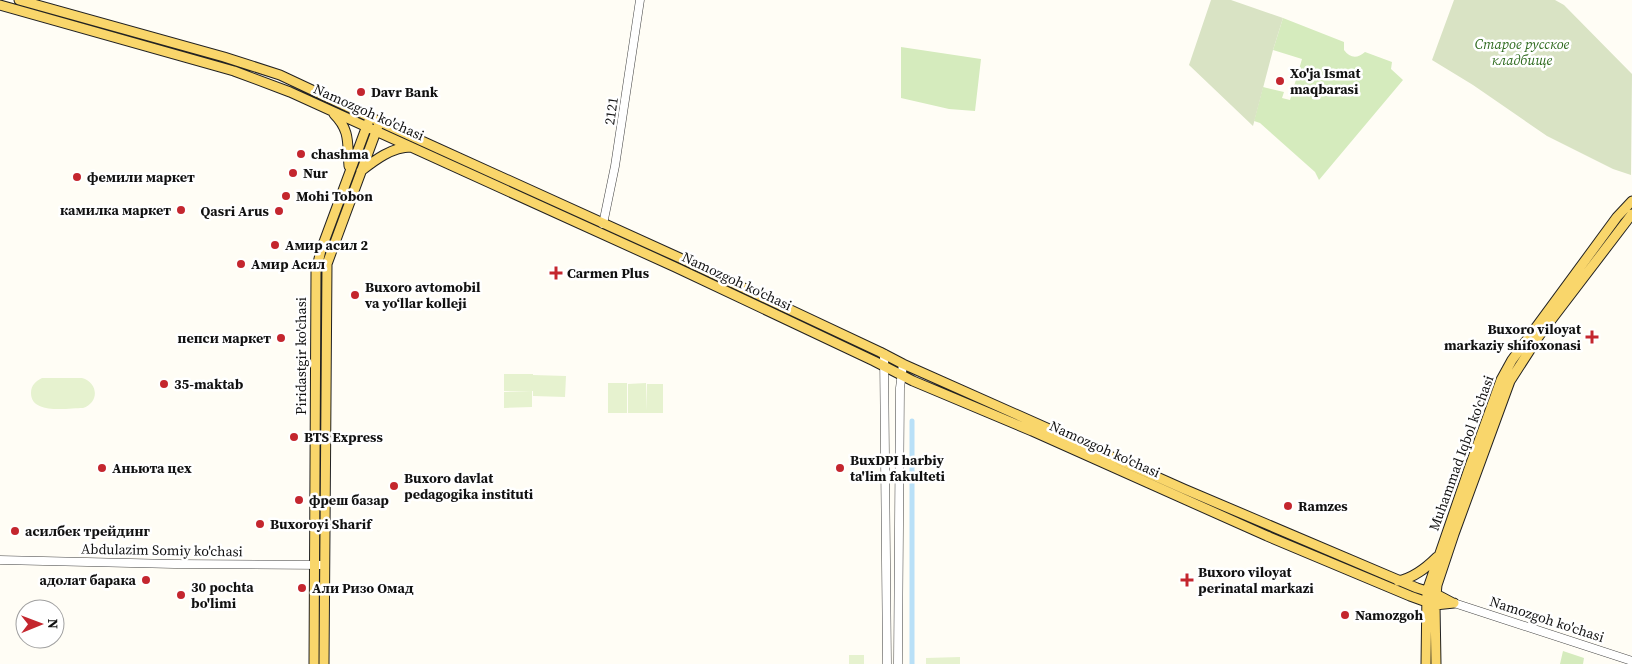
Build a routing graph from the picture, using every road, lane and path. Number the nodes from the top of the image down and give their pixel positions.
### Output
1 (19, 0) edge
2 (640, 0) edge
3 (0, 5) edge
4 (47, 8) junction
5 (44, 18) junction
6 (330, 110) junction
7 (370, 118) junction
8 (378, 126) junction
9 (366, 127) junction
10 (414, 148) junction
11 (349, 172) junction
12 (360, 172) junction
13 (1632, 201) edge
14 (1632, 214) edge
15 (603, 224) junction
16 (884, 354) junction
17 (903, 364) junction
18 (884, 366) junction
19 (902, 375) junction
20 (1176, 486) junction
21 (1169, 493) junction
22 (1438, 557) junction
23 (0, 560) edge
24 (314, 565) junction
25 (324, 565) junction
26 (1398, 581) junction
27 (1427, 591) junction
28 (1436, 594) junction
29 (1426, 602) junction
30 (1454, 603) junction
31 (1435, 604) junction
32 (887, 642) junction
33 (898, 642) junction
34 (1632, 661) edge
35 (314, 664) edge
36 (324, 664) edge
37 (887, 664) edge
38 (898, 664) edge
39 (1426, 664) edge
40 (1436, 664) edge

1 - 4 main road, Namozgoh ko'chasi
2 - 15 street, 2121
3 - 5 main road, Namozgoh ko'chasi
4 - 5 main road
4 - 7 main road, Namozgoh ko'chasi
5 - 6 main road, Namozgoh ko'chasi
6 - 9 main road, Namozgoh ko'chasi
6 - 11 main road
7 - 8 main road, Namozgoh ko'chasi
7 - 9 main road, Piridastgir ko'chasi
8 - 9 main road, Namozgoh ko'chasi
8 - 10 main road, Namozgoh ko'chasi
8 - 12 main road, Piridastgir ko'chasi
8 - 15 main road, Namozgoh ko'chasi
9 - 11 main road, Piridastgir ko'chasi
10 - 12 main road
10 - 18 main road, Namozgoh ko'chasi
11 - 24 main road, Piridastgir ko'chasi
12 - 25 main road, Piridastgir ko'chasi
13 - 22 main road, Muhammad Iqbol ko'chasi
14 - 28 main road, Muhammad Iqbol ko'chasi
15 - 16 main road, Namozgoh ko'chasi
16 - 17 main road, Namozgoh ko'chasi
16 - 18 street
17 - 19 street
17 - 20 main road, Namozgoh ko'chasi
18 - 19 main road, Namozgoh ko'chasi
18 - 32 street
19 - 21 main road, Namozgoh ko'chasi
19 - 33 street
20 - 21 main road
20 - 26 main road, Namozgoh ko'chasi
21 - 29 main road, Namozgoh ko'chasi
22 - 26 main road
22 - 27 main road, Muhammad Iqbol ko'chasi
23 - 24 street, Abdulazim Somiy ko'chasi
24 - 25 street, Abdulazim Somiy ko'chasi
24 - 35 main road, Piridastgir ko'chasi
25 - 36 main road, Piridastgir ko'chasi
26 - 27 main road, Namozgoh ko'chasi
27 - 28 main road, Namozgoh ko'chasi
27 - 29 main road, Muhammad Iqbol ko'chasi
28 - 30 main road, Namozgoh ko'chasi
28 - 31 main road, Muhammad Iqbol ko'chasi
29 - 31 main road, Namozgoh ko'chasi
29 - 39 main road, Muhammad Iqbol ko'chasi
30 - 31 main road, Namozgoh ko'chasi
30 - 34 street, Namozgoh ko'chasi
31 - 40 main road, Muhammad Iqbol ko'chasi
32 - 33 street
32 - 37 street
33 - 38 street

